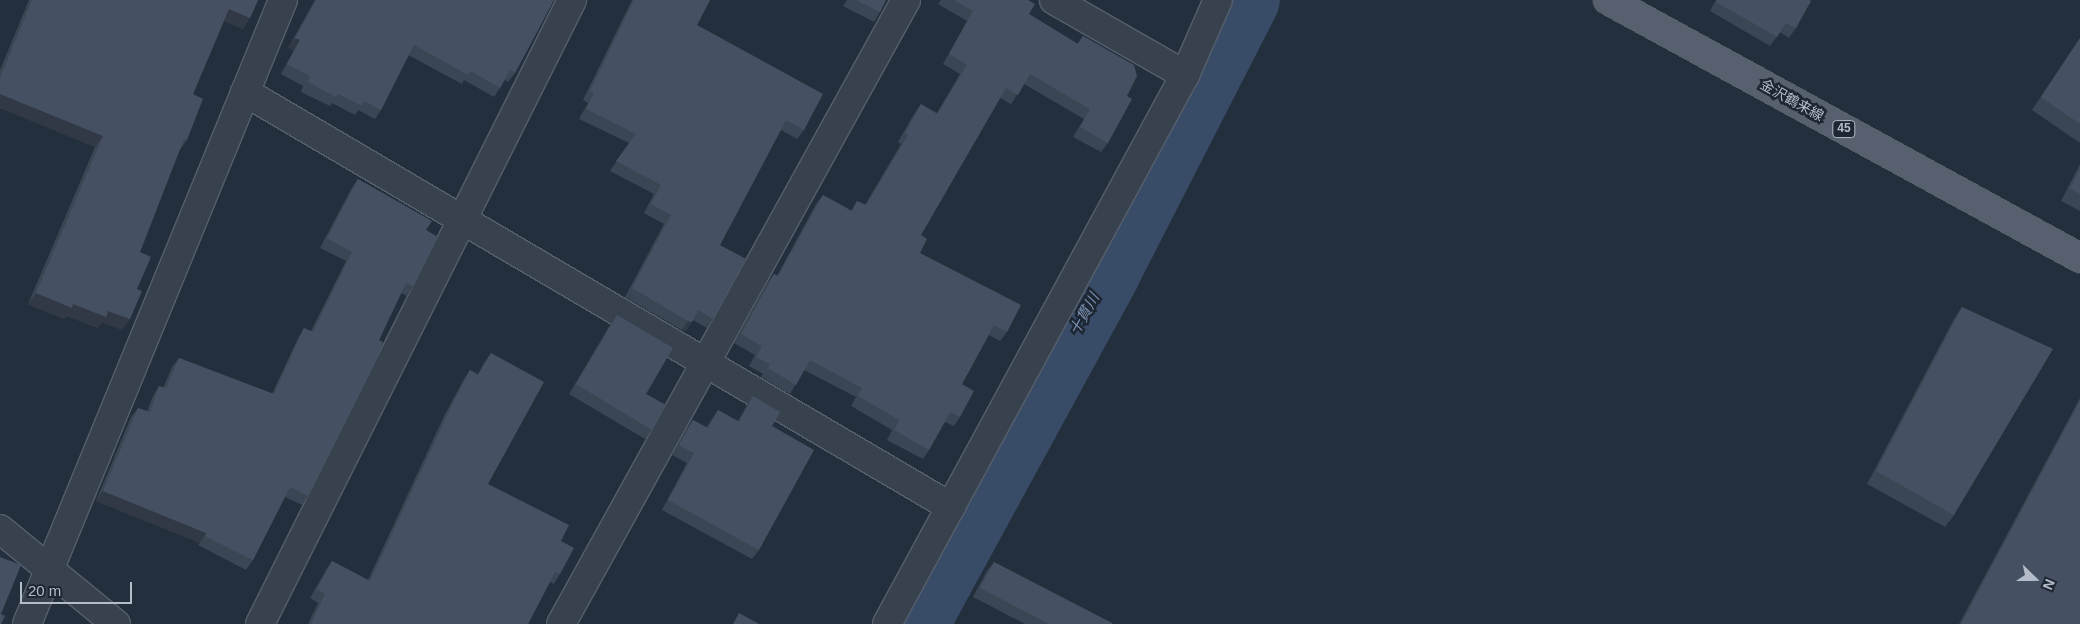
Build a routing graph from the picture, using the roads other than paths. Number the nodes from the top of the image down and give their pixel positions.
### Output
1 (283, 0) edge
2 (572, 0) edge
3 (906, 0) edge
4 (1054, 0) edge
5 (1218, 0) edge
6 (1608, 0) edge
7 (1184, 75) junction
8 (245, 92) junction
9 (462, 220) junction
10 (2080, 258) edge
11 (703, 362) junction
12 (951, 507) junction
13 (0, 529) edge
14 (50, 572) junction
15 (26, 624) edge
16 (116, 624) edge
17 (260, 624) edge
18 (560, 624) edge
19 (887, 624) edge

1 - 8 street
2 - 9 street
3 - 11 street
4 - 7 street
5 - 7 street
6 - 10 main road, 金沢鶴来線 / 45
7 - 12 street
8 - 9 street
8 - 14 street
9 - 11 street
9 - 17 street
11 - 12 street
11 - 18 street
12 - 19 street
13 - 14 street
14 - 15 street
14 - 16 street

